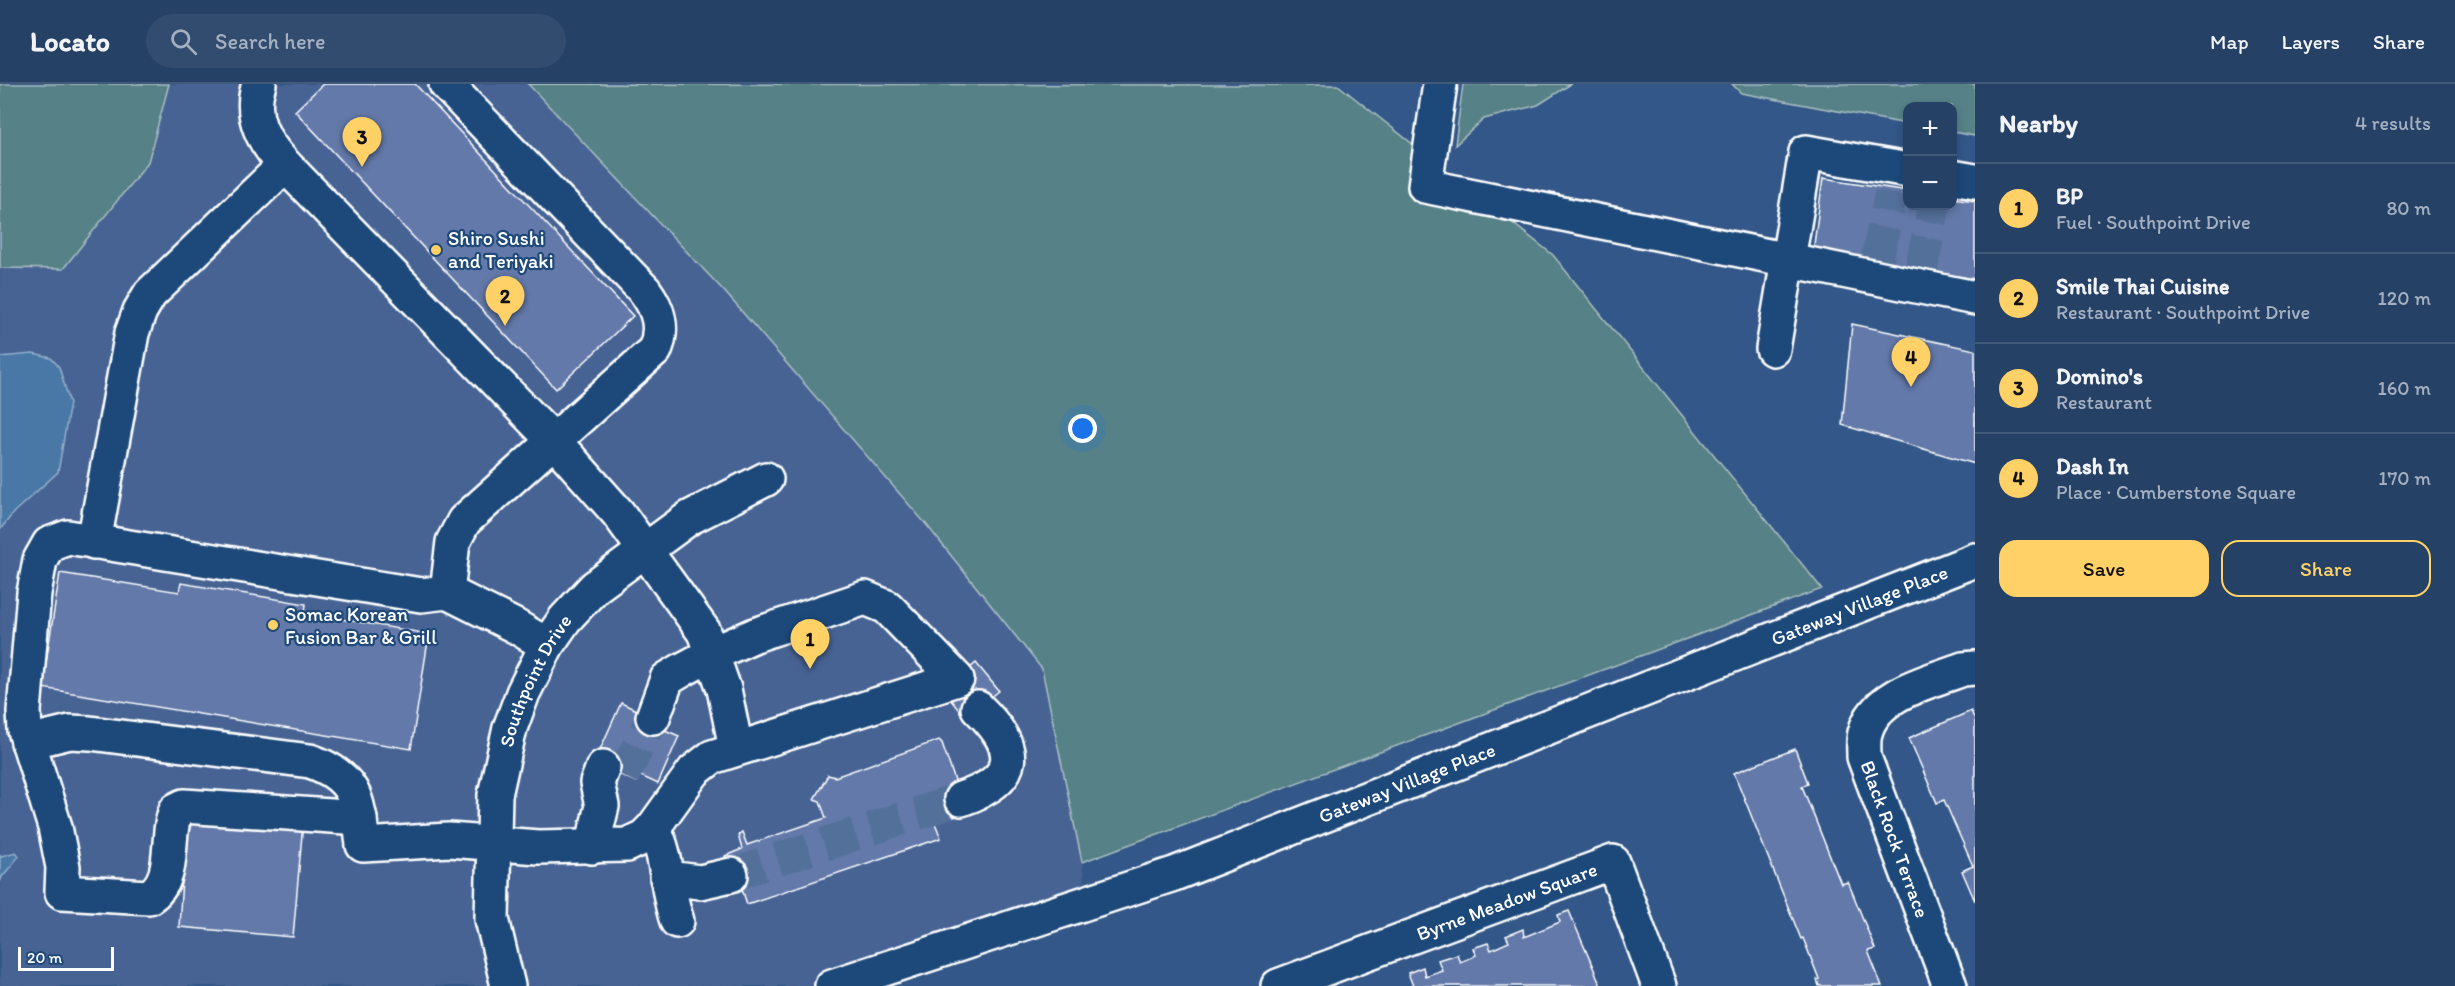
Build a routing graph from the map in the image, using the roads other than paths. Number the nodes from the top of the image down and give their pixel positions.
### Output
1 (259, 84) edge
2 (446, 84) edge
3 (1440, 84) edge
4 (285, 165) junction
5 (1898, 177) edge
6 (1957, 178) edge
7 (1975, 181) edge
8 (1789, 260) junction
9 (1975, 298) edge
10 (1773, 349) dead end
11 (553, 440) junction
12 (766, 479) dead end
13 (94, 542) junction
14 (645, 550) junction
15 (1975, 560) edge
16 (447, 592) junction
17 (547, 645) junction
18 (712, 654) junction
19 (1975, 668) edge
20 (978, 708) dead end
21 (644, 713) tunnel mouth
22 (28, 742) junction
23 (736, 748) junction
24 (609, 779) tunnel mouth
25 (961, 799) tunnel mouth
26 (360, 818) junction
27 (653, 828) junction
28 (492, 844) junction
29 (592, 846) junction
30 (731, 874) tunnel mouth
31 (667, 878) junction
32 (677, 921) dead end
33 (508, 986) edge
34 (832, 986) edge
35 (1278, 986) edge
36 (1659, 986) edge
37 (1950, 986) edge

1 - 4 street
2 - 11 street
3 - 8 street
4 - 11 street
4 - 13 street
5 - 8 street
6 - 7 street
8 - 9 street
8 - 10 street
11 - 14 street
11 - 16 street
12 - 14 street, Southpoint Drive
13 - 16 street
13 - 22 street
14 - 17 street, Southpoint Drive
14 - 18 street
15 - 34 street, Gateway Village Place
16 - 17 street
17 - 28 street, Southpoint Drive
18 - 21 street
18 - 23 street
18 - 23 street
19 - 37 street, Black Rock Terrace
20 - 25 street
22 - 26 street
22 - 26 street
23 - 27 street
24 - 29 street
26 - 28 street
27 - 29 street
27 - 31 street
28 - 29 street
28 - 33 street, Southpoint Drive
30 - 31 street
31 - 32 street
35 - 36 street, Byrne Meadow Square

